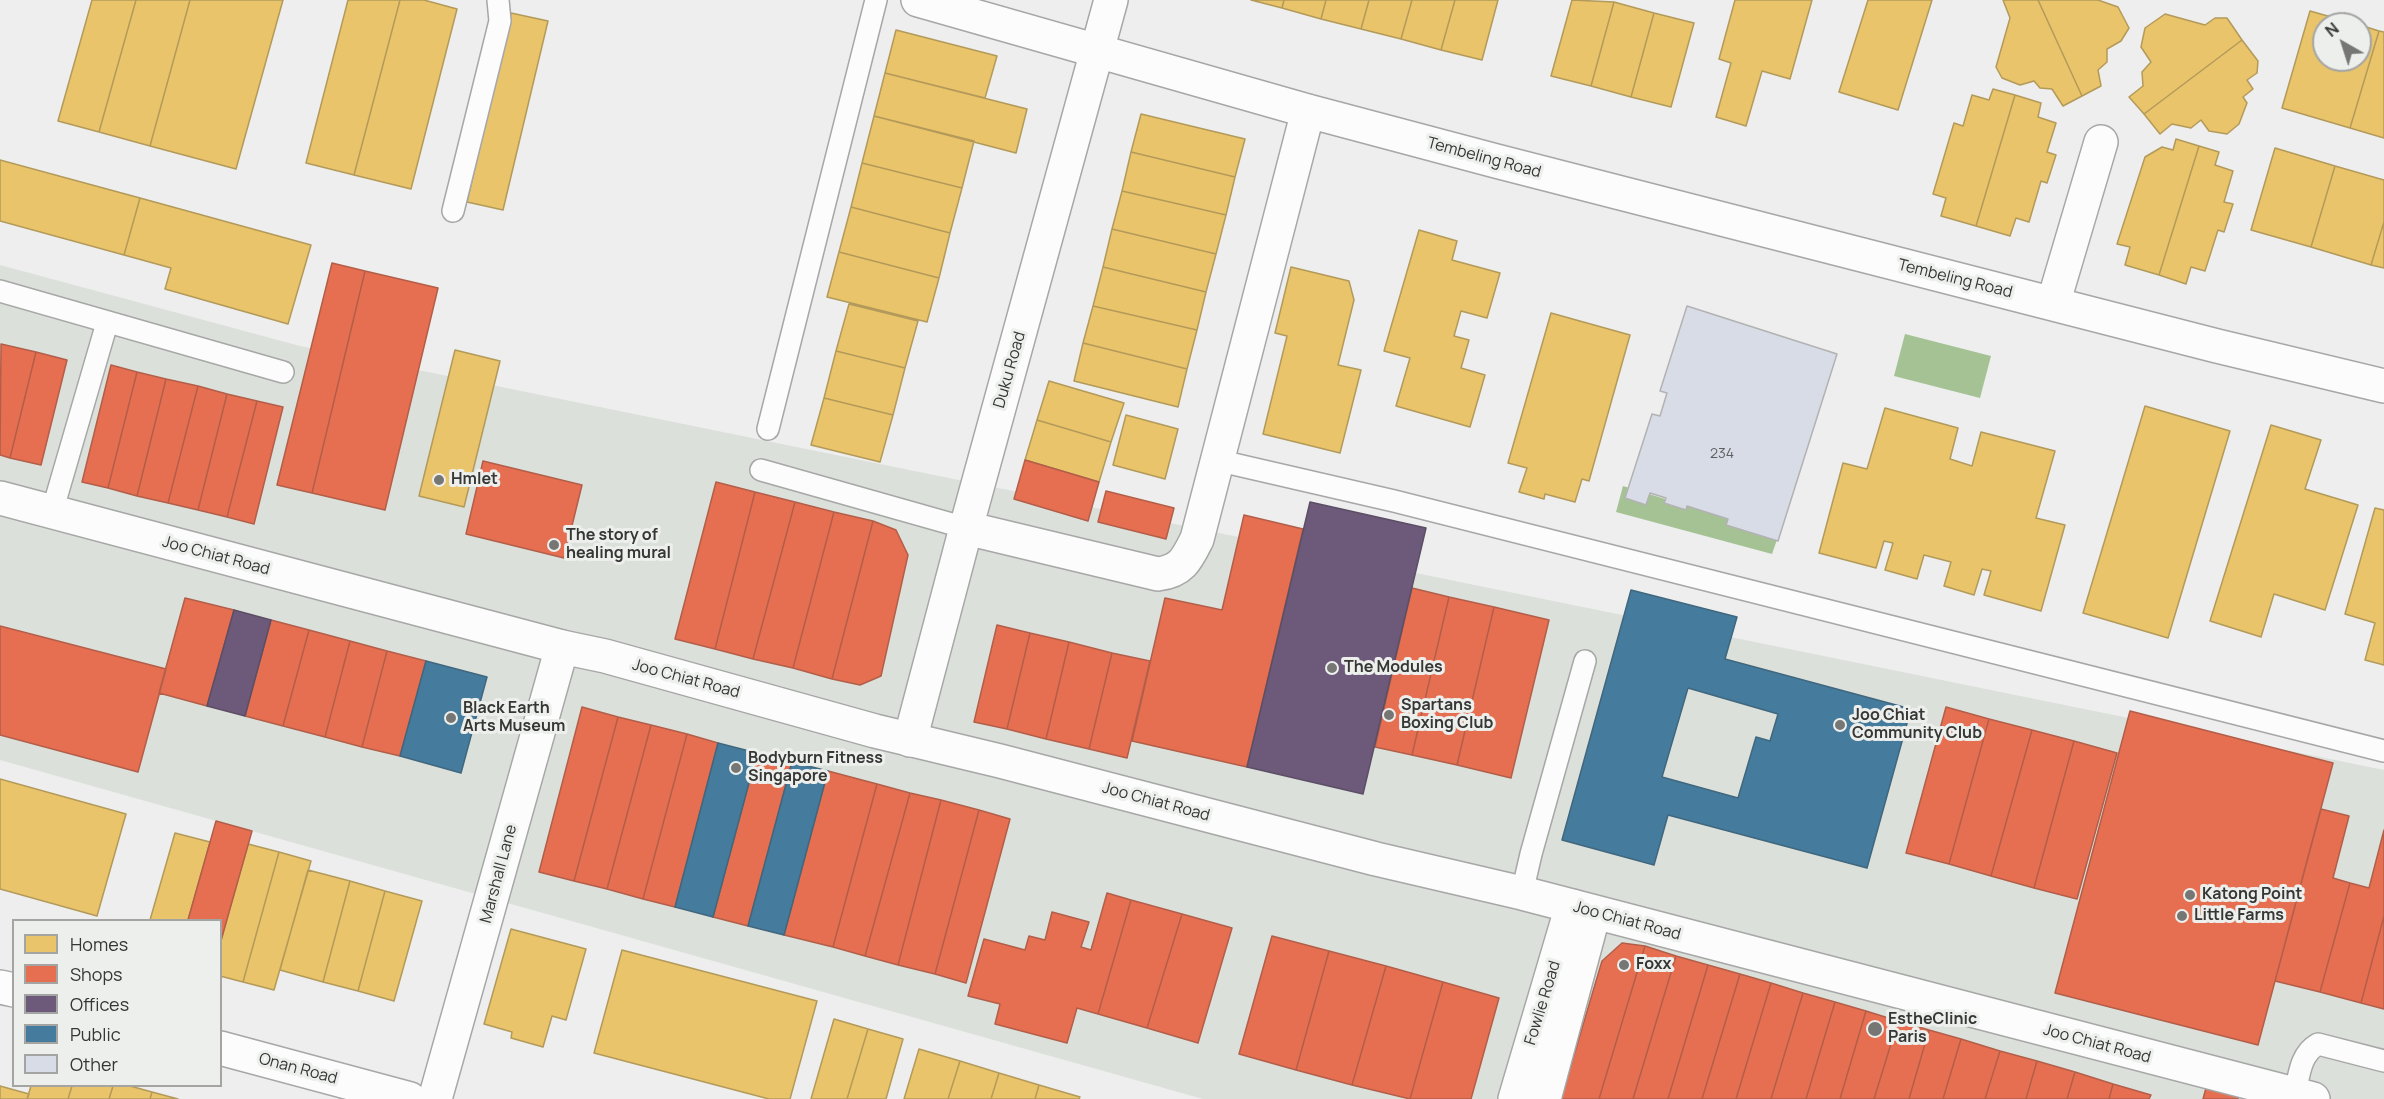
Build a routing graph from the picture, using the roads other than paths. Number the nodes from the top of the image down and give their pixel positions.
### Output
1 (498, 0) edge
2 (876, 0) edge
3 (918, 0) edge
4 (1111, 0) edge
5 (1096, 51) junction
6 (1308, 111) junction
7 (2101, 142) dead end
8 (453, 211) dead end
9 (0, 291) edge
10 (2053, 304) junction
11 (107, 323) junction
12 (283, 372) dead end
13 (2384, 386) edge
14 (768, 429) dead end
15 (1216, 460) junction
16 (760, 470) dead end
17 (0, 498) edge
18 (52, 512) junction
19 (966, 528) junction
20 (562, 648) junction
21 (1585, 661) dead end
22 (910, 740) junction
23 (2384, 751) edge
24 (1522, 892) junction
25 (1583, 910) junction
26 (222, 1049) edge
27 (2384, 1061) edge
28 (2304, 1097) edge
29 (410, 1099) edge
30 (435, 1099) edge
31 (1515, 1099) edge
32 (1544, 1099) edge

1 - 8 lane
2 - 14 lane
3 - 5 street, Tembeling Road
4 - 5 street, Duku Road
5 - 6 street, Tembeling Road
5 - 19 street, Duku Road
6 - 10 street, Tembeling Road
6 - 15 street
7 - 10 street
9 - 11 lane
10 - 13 street, Tembeling Road
11 - 12 lane
11 - 18 lane
15 - 19 street
15 - 23 lane
16 - 19 lane
17 - 18 street, Joo Chiat Road
18 - 20 street, Joo Chiat Road
19 - 22 street, Duku Road
20 - 22 street, Joo Chiat Road
20 - 30 street, Marshall Lane
21 - 24 lane
22 - 24 street, Joo Chiat Road
24 - 25 street, Joo Chiat Road
25 - 28 street, Joo Chiat Road
25 - 31 street, Fowlie Road
25 - 32 street, Fowlie Road
26 - 29 street, Onan Road
27 - 28 lane

